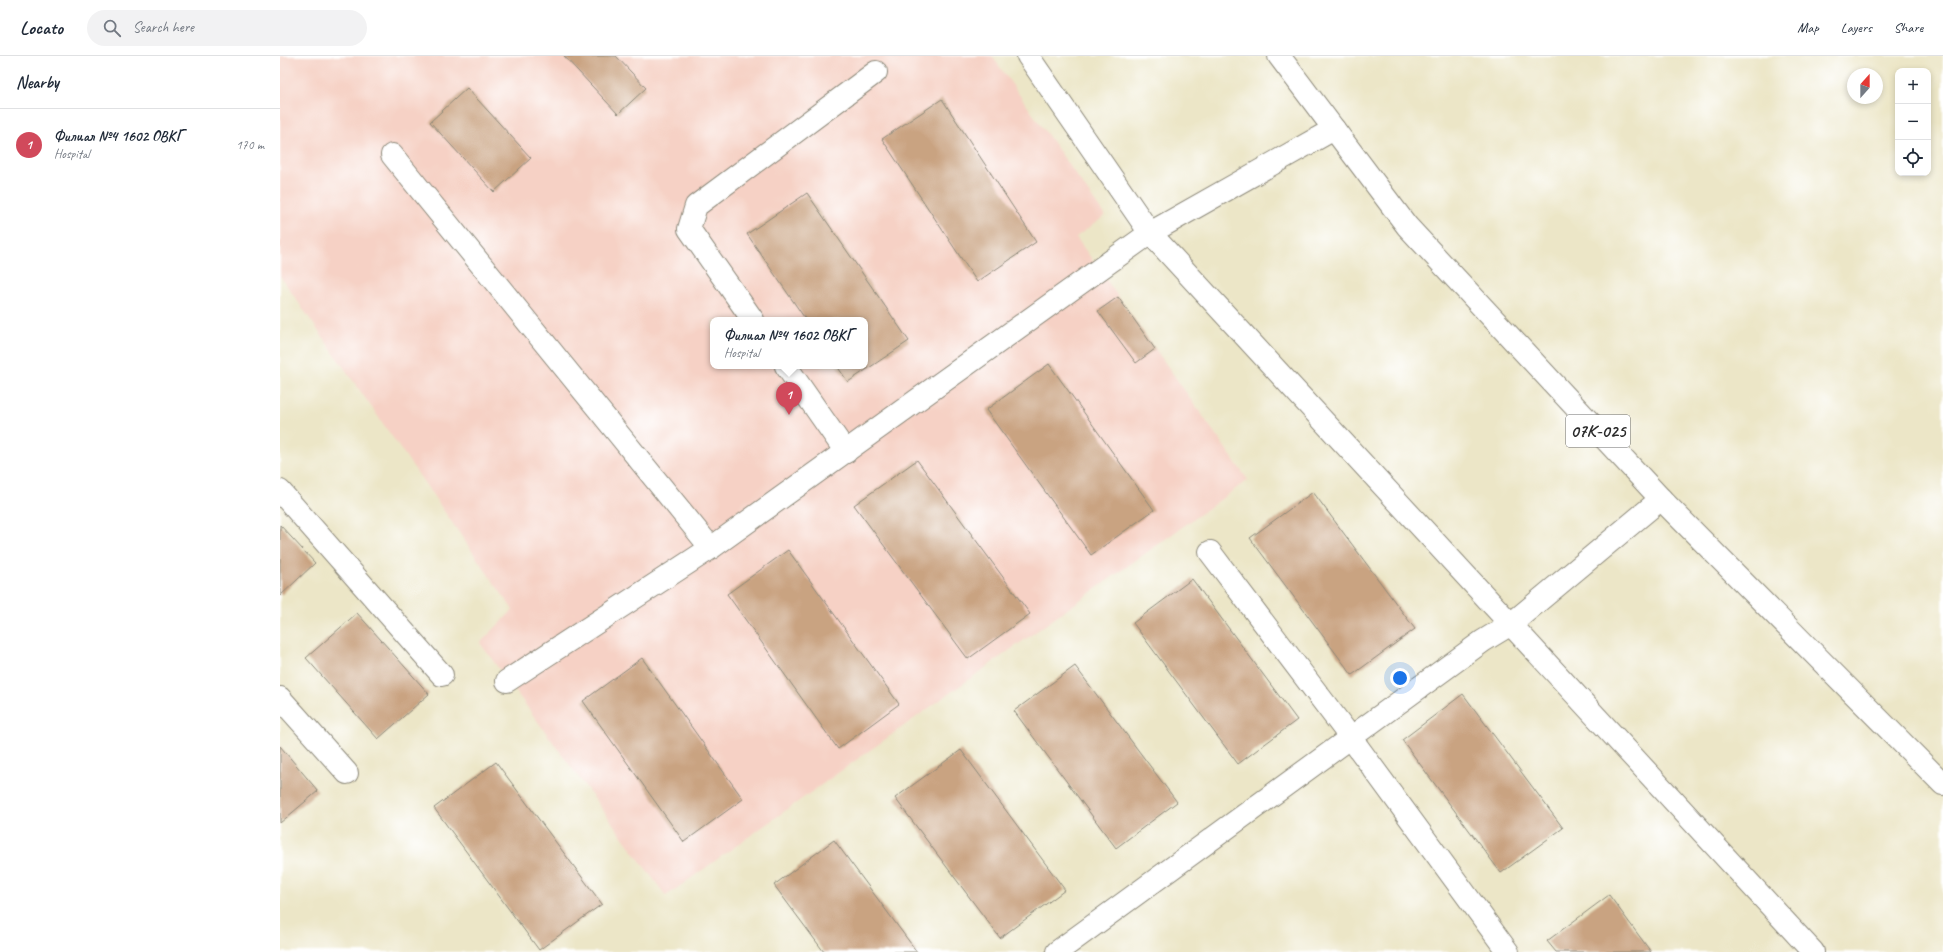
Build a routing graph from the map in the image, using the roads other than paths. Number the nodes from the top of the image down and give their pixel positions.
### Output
1 (1028, 56) edge
2 (1279, 56) edge
3 (876, 72) dead end
4 (1334, 129) junction
5 (392, 155) dead end
6 (1150, 233) junction
7 (751, 317) edge
8 (788, 369) edge
9 (846, 452) junction
10 (280, 491) edge
11 (1661, 499) junction
12 (711, 548) junction
13 (1210, 552) dead end
14 (1511, 624) junction
15 (442, 675) dead end
16 (507, 681) dead end
17 (280, 698) edge
18 (1351, 738) junction
19 (347, 773) dead end
20 (1943, 784) edge
21 (1057, 952) edge
22 (1508, 952) edge
23 (1813, 952) edge

1 - 6 main road
2 - 4 main road, 07К-025
3 - 7 main road
4 - 6 main road
4 - 11 main road, 07К-025
5 - 12 main road
6 - 9 main road
6 - 14 main road
8 - 9 main road
9 - 12 main road
10 - 15 main road
11 - 14 main road
11 - 20 main road, 07К-025
12 - 16 main road
13 - 18 main road
14 - 18 main road
14 - 23 main road
17 - 19 main road
18 - 21 main road
18 - 22 main road

